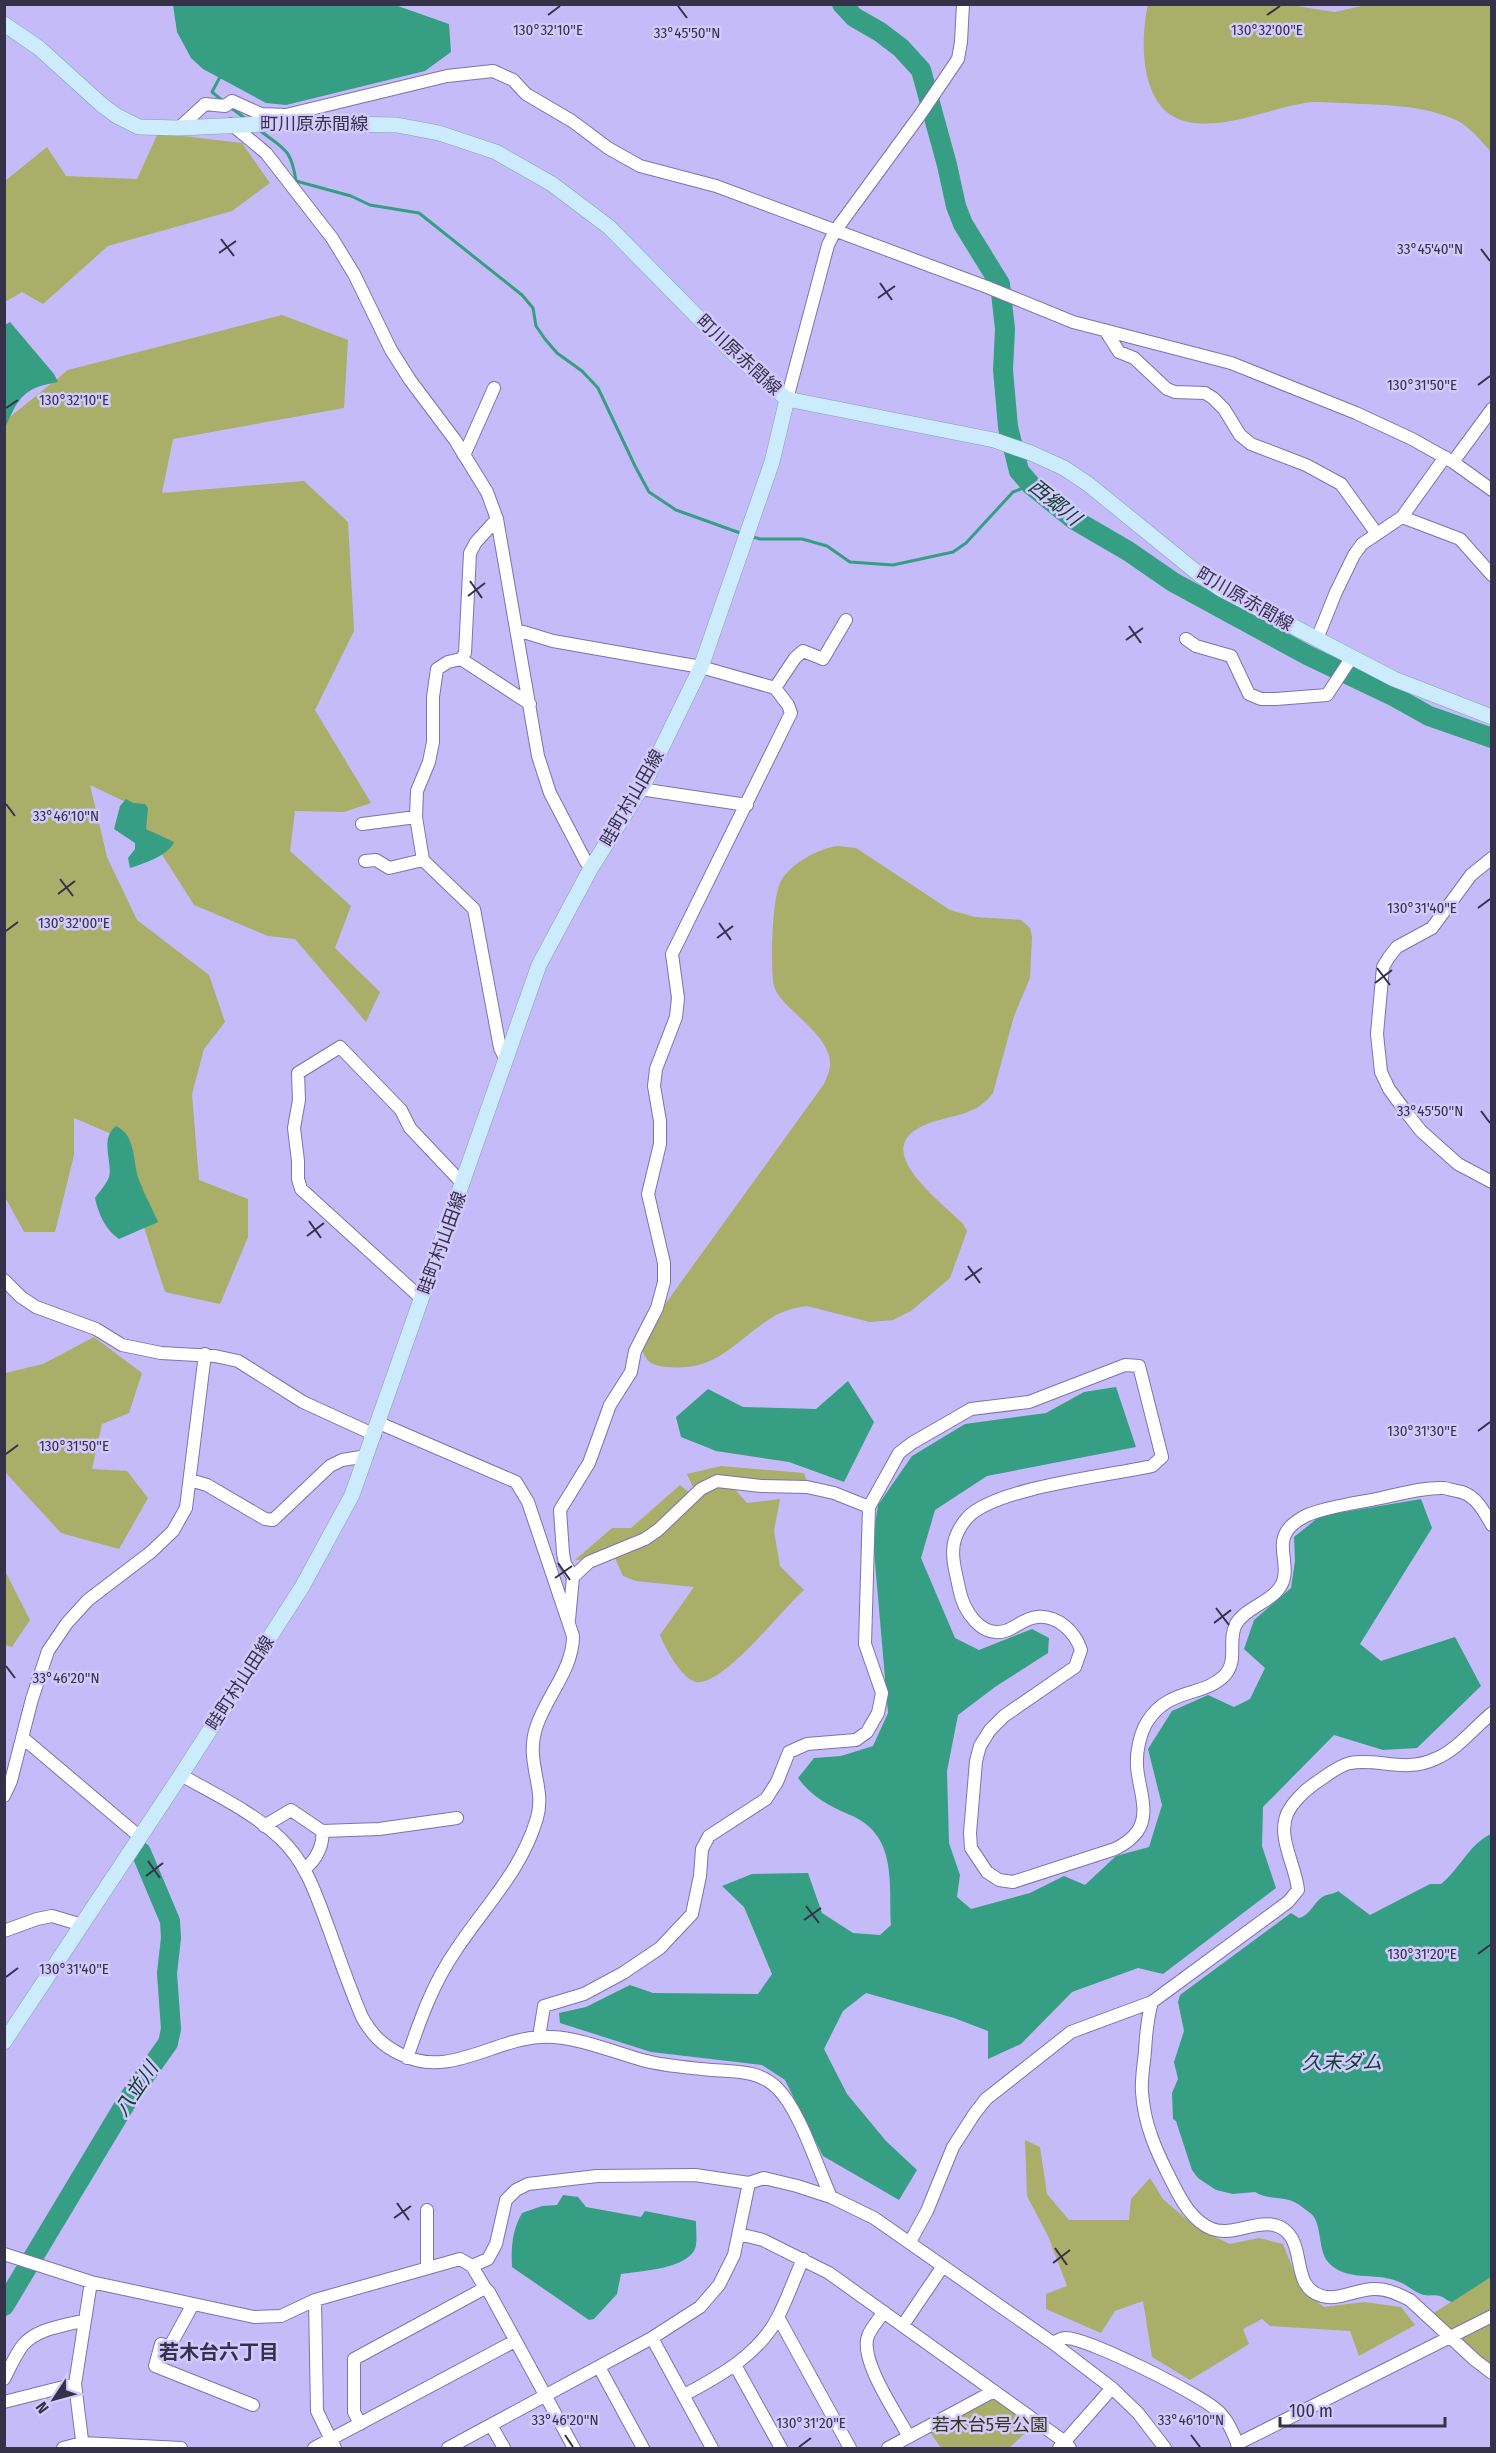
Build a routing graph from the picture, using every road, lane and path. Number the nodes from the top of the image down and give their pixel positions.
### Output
1 (963, 4) edge
2 (4, 24) edge
3 (231, 124) junction
4 (179, 128) junction
5 (835, 231) junction
6 (1105, 330) junction
7 (494, 388) dead end
8 (788, 399) junction
9 (1491, 409) edge
10 (463, 454) junction
11 (1449, 459) junction
12 (1491, 490) edge
13 (1402, 517) junction
14 (496, 519) junction
15 (1377, 534) junction
16 (1491, 575) edge
17 (846, 620) dead end
18 (517, 630) junction
19 (1186, 639) dead end
20 (1317, 639) junction
21 (1352, 657) junction
22 (461, 659) junction
23 (701, 667) junction
24 (775, 688) junction
25 (530, 704) junction
26 (1491, 717) edge
27 (640, 789) junction
28 (747, 805) junction
29 (416, 817) junction
30 (362, 825) dead end
31 (1491, 858) edge
32 (423, 860) junction
33 (365, 861) dead end
34 (591, 868) junction
35 (505, 1059) junction
36 (1491, 1182) edge
37 (463, 1184) junction
38 (4, 1280) edge
39 (422, 1299) junction
40 (205, 1354) junction
41 (377, 1429) junction
42 (367, 1456) junction
43 (190, 1480) junction
44 (869, 1507) junction
45 (1491, 1525) edge
46 (573, 1577) junction
47 (569, 1620) junction
48 (1491, 1713) edge
49 (23, 1738) junction
50 (181, 1775) junction
51 (4, 1796) edge
52 (457, 1818) dead end
53 (264, 1826) junction
54 (322, 1831) junction
55 (140, 1837) junction
56 (305, 1868) junction
57 (82, 1925) junction
58 (4, 1931) edge
59 (1152, 2001) junction
60 (539, 2037) junction
61 (4, 2042) edge
62 (407, 2058) junction
63 (749, 2183) junction
64 (831, 2197) junction
65 (427, 2210) dead end
66 (739, 2234) junction
67 (910, 2242) junction
68 (4, 2253) edge
69 (803, 2259) junction
70 (472, 2266) junction
71 (943, 2266) junction
72 (427, 2268) junction
73 (91, 2282) junction
74 (485, 2288) junction
75 (315, 2300) junction
76 (192, 2304) junction
77 (884, 2312) junction
78 (1491, 2316) edge
79 (778, 2317) junction
80 (85, 2320) junction
81 (903, 2325) junction
82 (1449, 2337) junction
83 (652, 2338) junction
84 (515, 2341) junction
85 (1053, 2343) junction
86 (735, 2365) junction
87 (599, 2367) junction
88 (1491, 2373) edge
89 (4, 2379) edge
90 (75, 2384) junction
91 (1112, 2388) junction
92 (993, 2391) junction
93 (684, 2395) junction
94 (545, 2396) junction
95 (4, 2402) edge
96 (254, 2405) dead end
97 (360, 2424) junction
98 (491, 2425) junction
99 (909, 2437) junction
100 (332, 2444) edge
101 (82, 2446) edge
102 (1065, 2446) edge
103 (1238, 2446) edge
104 (63, 2448) edge
105 (181, 2448) edge
106 (314, 2448) edge
107 (448, 2448) edge
108 (504, 2448) edge
109 (574, 2448) edge
110 (643, 2448) edge
111 (712, 2448) edge
112 (781, 2448) edge
113 (850, 2448) edge
114 (888, 2448) edge
115 (1165, 2448) edge

1 - 5 street
2 - 4 main road, 町川原赤間線
3 - 4 main road, 町川原赤間線
3 - 8 main road, 町川原赤間線
3 - 10 street
4 - 5 street
5 - 6 street
5 - 8 street
6 - 11 street
6 - 15 street
7 - 10 street
8 - 20 main road, 町川原赤間線
8 - 23 main road, 畦町村山田線
9 - 11 street
10 - 14 street
11 - 12 street
11 - 13 street
13 - 15 street
13 - 16 street
14 - 18 street
14 - 22 street
15 - 20 street
17 - 24 street
18 - 23 street
18 - 25 street
19 - 21 street
20 - 21 main road, 町川原赤間線
21 - 26 main road, 町川原赤間線
22 - 25 street
22 - 29 street
23 - 24 street
23 - 27 main road, 畦町村山田線
24 - 28 street
25 - 34 street
27 - 28 street
27 - 34 main road, 畦町村山田線
28 - 46 street
29 - 30 street
29 - 32 street
31 - 36 street
32 - 33 street
32 - 35 street
34 - 35 main road, 畦町村山田線
35 - 37 main road, 畦町村山田線
37 - 39 main road, 畦町村山田線
37 - 39 street
38 - 40 street
39 - 41 main road, 畦町村山田線
40 - 41 street
40 - 43 street
41 - 42 main road, 畦町村山田線
41 - 47 street
42 - 43 street
42 - 50 main road, 畦町村山田線
43 - 49 street
44 - 45 street
44 - 46 street
44 - 60 street
46 - 47 street
47 - 62 street
48 - 59 street
49 - 51 street
49 - 55 street
50 - 53 street
50 - 55 main road, 畦町村山田線
52 - 54 street
53 - 54 street
53 - 56 street
54 - 56 street
55 - 57 main road, 畦町村山田線
56 - 62 street
57 - 58 street
57 - 61 main road, 畦町村山田線
59 - 67 street
59 - 82 street
60 - 62 street
60 - 64 street
63 - 64 street
63 - 66 street
63 - 70 street
64 - 67 street
65 - 72 street
66 - 69 street
66 - 83 street
67 - 71 street
68 - 73 street
69 - 77 street
69 - 79 street
70 - 72 street
70 - 74 street
71 - 81 street
71 - 85 street
72 - 75 street
73 - 76 street
73 - 80 street
74 - 84 street
74 - 97 street
75 - 76 street
75 - 100 street
76 - 96 street
77 - 81 street
77 - 99 street
78 - 82 street
79 - 86 street
79 - 113 street
80 - 89 street
80 - 90 street
81 - 92 street
82 - 88 street
82 - 103 street
83 - 87 street
83 - 93 street
84 - 94 street
84 - 97 street
85 - 91 street
85 - 103 street
86 - 93 street
86 - 112 street
87 - 94 street
87 - 110 street
90 - 95 street
90 - 101 street
91 - 102 street
91 - 115 street
92 - 99 street
92 - 102 street
93 - 111 street
94 - 98 street
94 - 109 street
97 - 100 street
98 - 107 street
98 - 108 street
99 - 114 street
100 - 106 street
101 - 104 street
101 - 105 street

